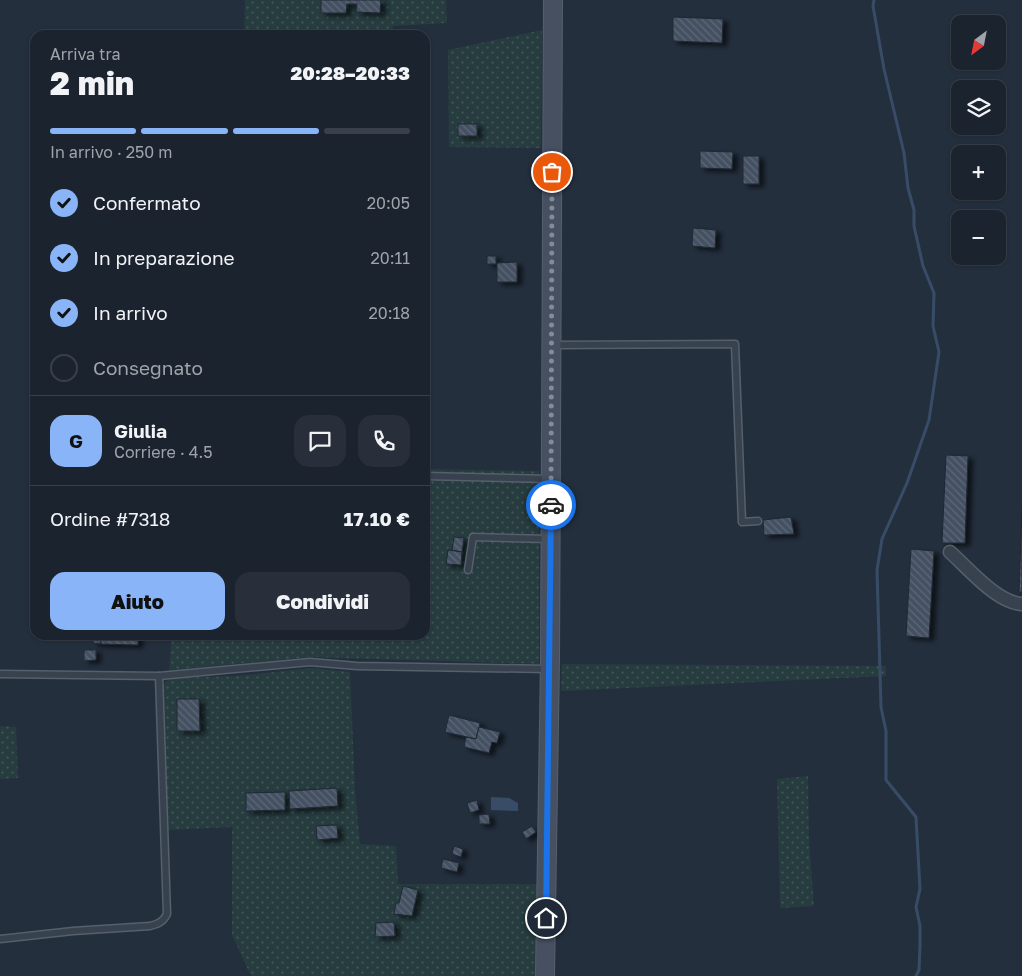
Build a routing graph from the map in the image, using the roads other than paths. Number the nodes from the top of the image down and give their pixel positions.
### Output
1 (553, 0) edge
2 (552, 345) junction
3 (430, 476) edge
4 (551, 479) junction
5 (758, 521) dead end
6 (550, 545) junction
7 (950, 552) dead end
8 (468, 570) dead end
9 (1022, 604) edge
10 (558, 614) dead end
11 (558, 632) dead end
12 (550, 664) junction
13 (0, 674) edge
14 (159, 676) junction
15 (0, 939) edge
16 (545, 976) edge

1 - 2 street
2 - 4 street
2 - 5 lane
3 - 4 lane
4 - 6 street
6 - 8 lane
6 - 10 lane
6 - 12 street
7 - 9 street
11 - 12 lane
12 - 14 lane
12 - 16 street
13 - 14 lane
14 - 15 lane

